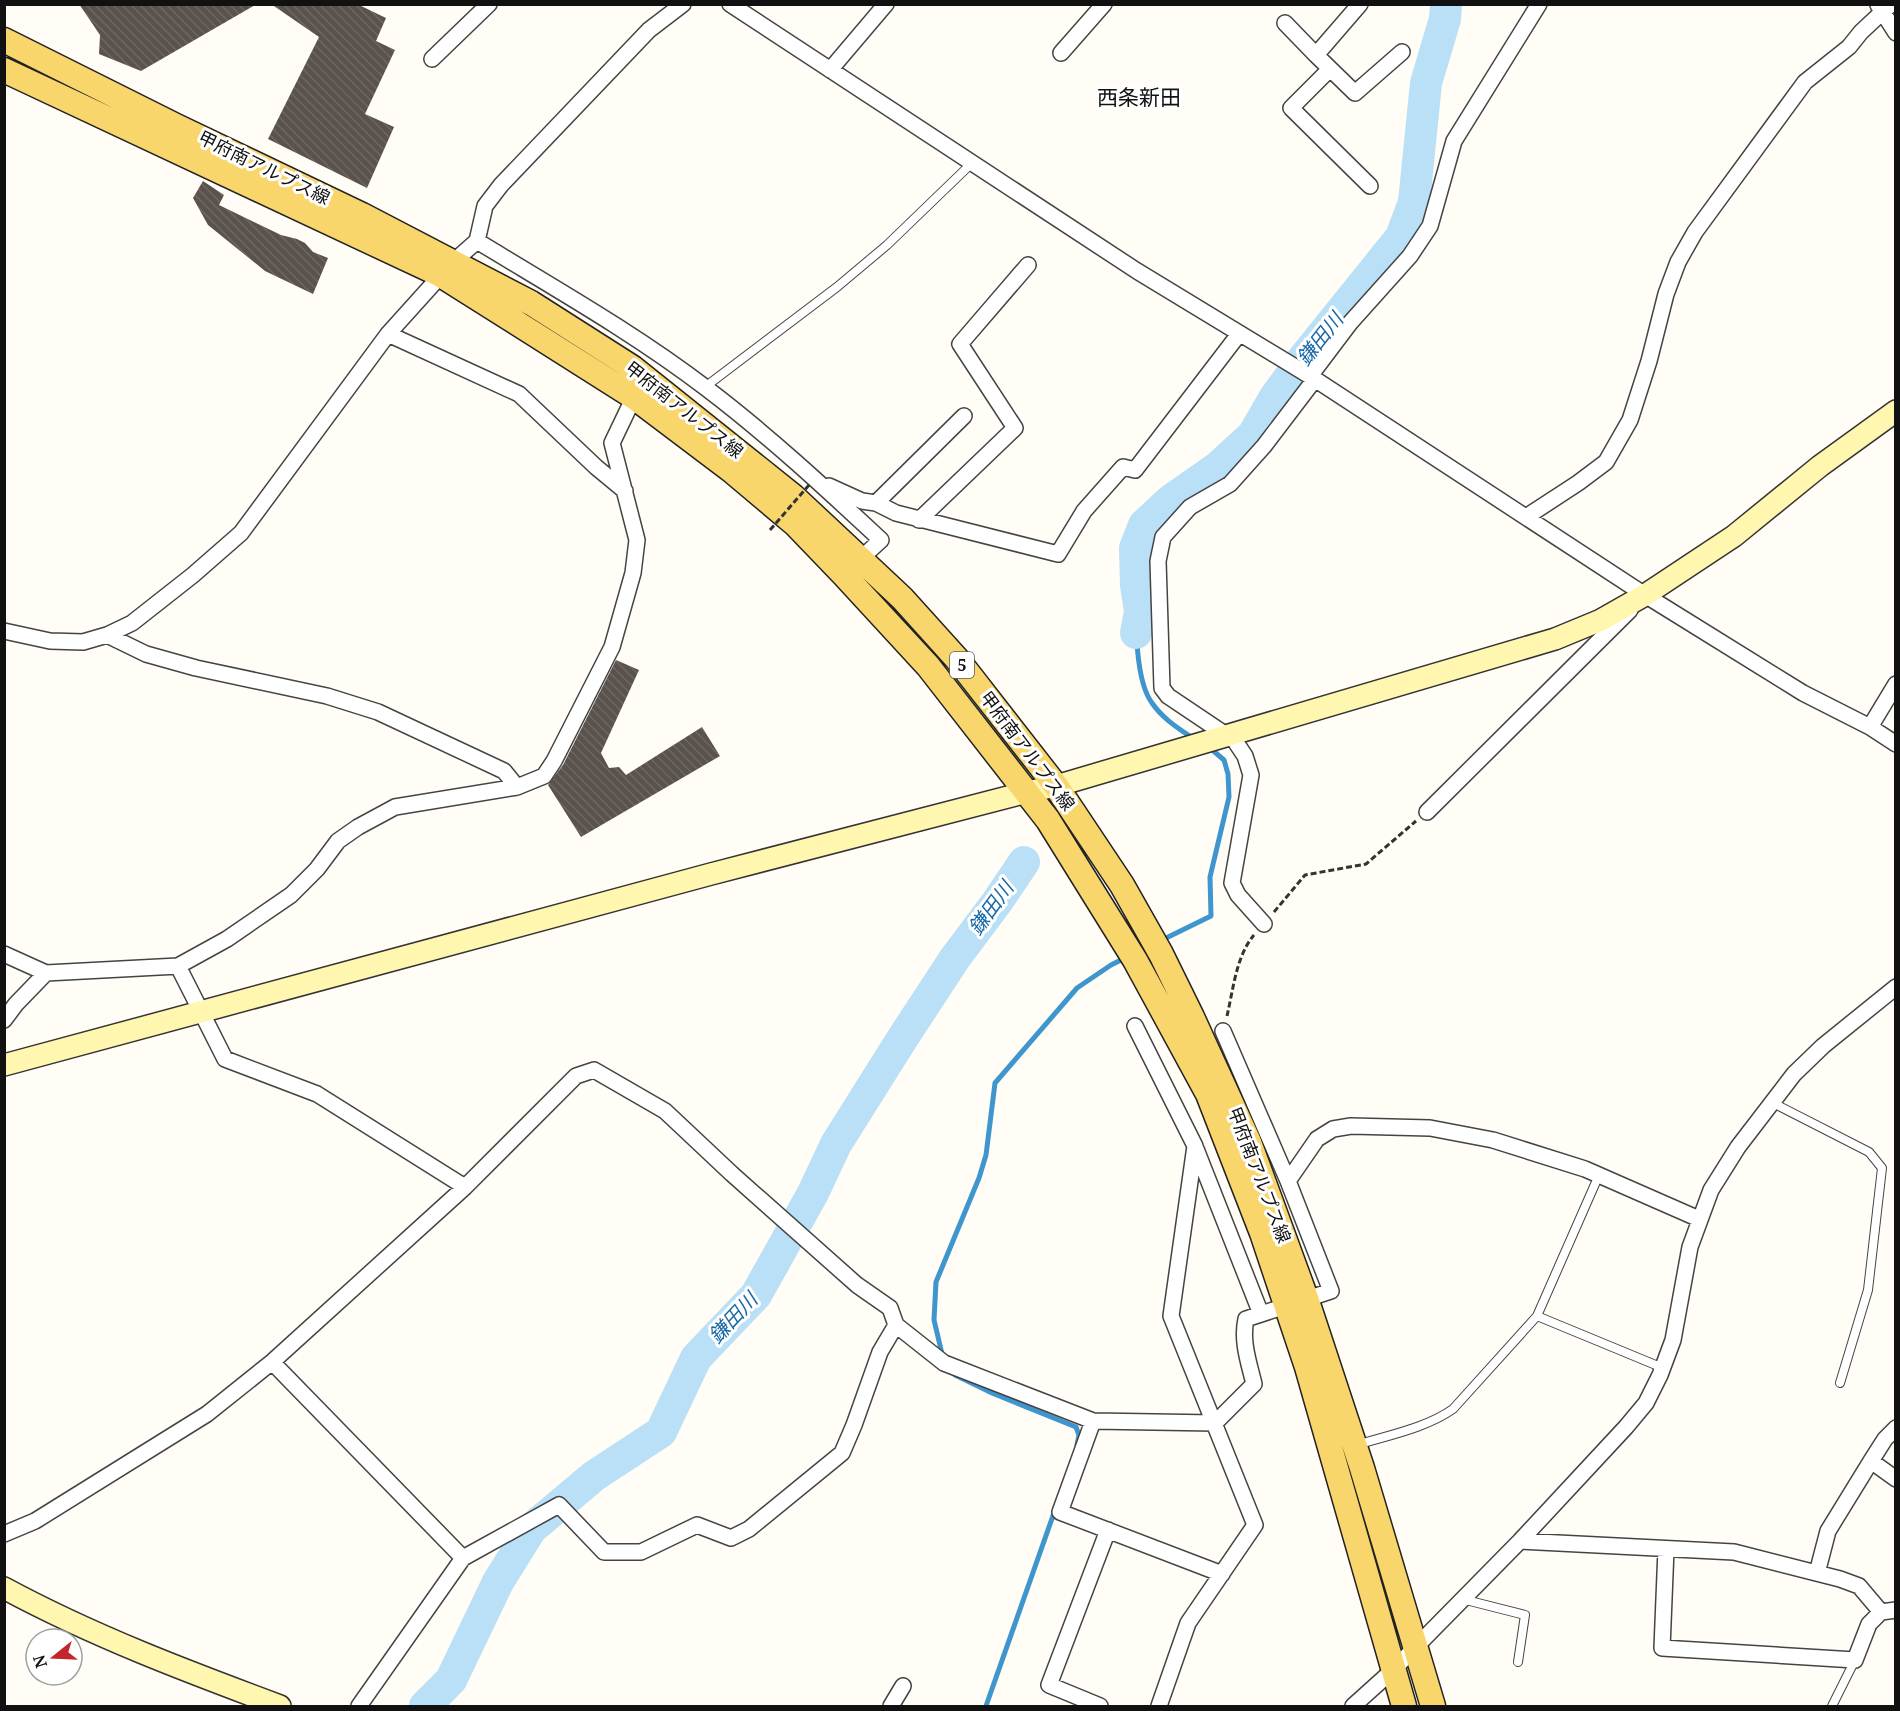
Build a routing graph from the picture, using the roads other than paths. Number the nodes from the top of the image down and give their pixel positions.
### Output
1 (683, 4) edge
2 (730, 4) edge
3 (886, 4) edge
4 (1104, 4) edge
5 (1360, 4) edge
6 (1539, 4) edge
7 (484, 6) edge
8 (1884, 7) edge
9 (1285, 23) dead end
10 (1896, 33) edge
11 (4, 40) edge
12 (1401, 52) dead end
13 (1061, 53) dead end
14 (1316, 55) junction
15 (432, 59) dead end
16 (1330, 69) junction
17 (4, 70) edge
18 (830, 70) junction
19 (972, 163) junction
20 (1370, 186) dead end
21 (477, 241) junction
22 (1028, 265) dead end
23 (447, 269) junction
24 (388, 334) junction
25 (1239, 334) junction
26 (1311, 377) junction
27 (705, 387) junction
28 (634, 397) junction
29 (1896, 411) edge
30 (964, 416) dead end
31 (813, 483) junction
32 (625, 491) junction
33 (876, 503) junction
34 (1526, 517) junction
35 (919, 520) junction
36 (853, 567) junction
37 (1645, 595) junction
38 (4, 631) edge
39 (107, 635) junction
40 (1896, 684) edge
41 (1870, 727) junction
42 (1222, 737) junction
43 (1896, 744) edge
44 (1056, 786) junction
45 (517, 787) junction
46 (1027, 792) junction
47 (1427, 812) road end
48 (1264, 924) road end
49 (4, 954) edge
50 (178, 966) junction
51 (46, 974) junction
52 (1896, 987) edge
53 (202, 1012) junction
54 (4, 1020) edge
55 (1135, 1026) dead end
56 (1223, 1031) road end
57 (4, 1065) edge
58 (1772, 1102) junction
59 (1195, 1146) junction
60 (1599, 1175) junction
61 (1288, 1181) junction
62 (465, 1187) junction
63 (1699, 1219) junction
64 (1297, 1301) junction
65 (1261, 1314) junction
66 (1537, 1316) junction
67 (896, 1325) junction
68 (272, 1362) junction
69 (1663, 1368) junction
70 (1840, 1383) dead end
71 (1093, 1421) junction
72 (1215, 1423) junction
73 (1896, 1428) edge
74 (1354, 1446) junction
75 (1870, 1461) junction
76 (1896, 1479) edge
77 (1108, 1530) junction
78 (4, 1534) edge
79 (1520, 1541) junction
80 (1666, 1548) junction
81 (464, 1558) junction
82 (1817, 1573) junction
83 (1221, 1574) junction
84 (4, 1588) edge
85 (1462, 1599) junction
86 (1888, 1611) edge
87 (1415, 1647) junction
88 (1855, 1660) junction
89 (1518, 1662) dead end
90 (1393, 1670) junction
91 (903, 1686) dead end
92 (280, 1707) edge
93 (359, 1707) edge
94 (891, 1707) edge
95 (1100, 1707) edge
96 (1159, 1707) edge
97 (1353, 1707) edge
98 (1404, 1707) edge
99 (1433, 1707) edge
100 (1832, 1707) edge

1 - 21 street
2 - 18 street
3 - 18 street
4 - 13 street
5 - 14 street
6 - 26 street
7 - 15 street
8 - 10 street
8 - 34 street
9 - 14 street
11 - 23 main road, 甲府南アルプス線 / 5
12 - 16 street
14 - 16 street
16 - 20 street
17 - 23 main road, 甲府南アルプス線 / 5
18 - 19 street
19 - 25 street
19 - 27 lane
21 - 23 street
21 - 27 street
22 - 35 street
23 - 24 street
23 - 28 main road, 甲府南アルプス線 / 5
23 - 36 main road, 甲府南アルプス線 / 5
24 - 32 street
24 - 39 street
25 - 26 street
25 - 35 street
26 - 34 street
26 - 42 street
27 - 31 street
28 - 32 street
28 - 36 main road, 甲府南アルプス線 / 5
29 - 37 street
30 - 33 street
31 - 33 street
31 - 36 street
32 - 45 street
33 - 35 street
34 - 37 street
36 - 44 main road, 甲府南アルプス線 / 5
36 - 46 main road, 甲府南アルプス線 / 5
37 - 41 street
37 - 42 street
37 - 47 street
38 - 39 street
39 - 45 street
40 - 41 street
41 - 43 street
42 - 44 street
42 - 48 street
44 - 46 street
44 - 64 main road, 甲府南アルプス線 / 5
45 - 50 street
46 - 53 street
46 - 64 main road, 甲府南アルプス線 / 5
49 - 51 street
50 - 51 street
50 - 53 street
51 - 54 street
52 - 58 street
53 - 57 street
53 - 62 street
55 - 59 street
56 - 61 street
58 - 63 street
58 - 70 lane
59 - 65 street
59 - 72 street
60 - 61 street
60 - 63 street
60 - 66 lane
61 - 64 street
62 - 67 street
62 - 68 street
63 - 69 street
64 - 65 street
64 - 74 main road, 甲府南アルプス線 / 5
64 - 90 main road, 甲府南アルプス線 / 5
65 - 72 street
66 - 69 lane
66 - 74 lane
67 - 71 street
67 - 81 street
68 - 78 street
68 - 81 street
69 - 79 street
71 - 72 street
71 - 77 street
72 - 83 street
73 - 75 street
74 - 87 main road, 甲府南アルプス線 / 5
75 - 76 street
75 - 82 street
77 - 83 street
77 - 95 street
79 - 80 street
79 - 85 street
80 - 82 street
80 - 88 street
81 - 93 street
82 - 86 street
83 - 96 street
84 - 92 street
85 - 87 street
85 - 89 lane
86 - 88 street
87 - 90 street
87 - 99 main road, 甲府南アルプス線 / 5
88 - 100 lane
90 - 97 street
90 - 98 main road, 甲府南アルプス線 / 5
91 - 94 street

